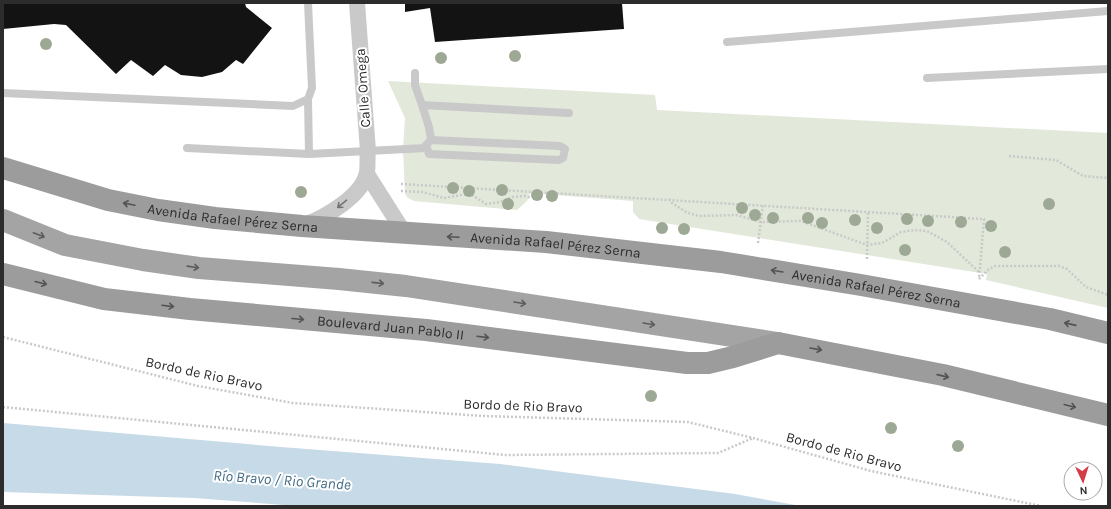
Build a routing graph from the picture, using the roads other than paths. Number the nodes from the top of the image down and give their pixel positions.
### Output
1 (308, 3) edge
2 (357, 3) edge
3 (1108, 11) edge
4 (727, 42) dead end
5 (1108, 69) edge
6 (415, 73) dead end
7 (926, 78) dead end
8 (3, 93) edge
9 (308, 99) junction
10 (422, 105) junction
11 (570, 113) dead end
12 (431, 140) junction
13 (187, 148) dead end
14 (426, 148) junction
15 (368, 151) junction
16 (309, 154) junction
17 (3, 168) edge
18 (367, 174) junction
19 (3, 220) edge
20 (302, 226) junction
21 (405, 234) junction
22 (3, 274) edge
23 (1108, 333) edge
24 (778, 343) junction
25 (1108, 415) edge

1 - 9 lane
2 - 15 street, Calle Omega
3 - 4 lane
5 - 7 lane
6 - 10 lane
8 - 9 lane
9 - 16 lane
10 - 11 lane
10 - 12 lane
12 - 14 lane
12 - 14 lane
13 - 16 lane
14 - 15 lane
15 - 16 lane
15 - 18 street, Calle Omega
20 -> 17 highway, Avenida Rafael Pérez Serna
18 -> 20 street
18 - 21 street
19 -> 24 main road
20 - 21 highway, Avenida Rafael Pérez Serna
23 -> 21 highway, Avenida Rafael Pérez Serna
22 -> 24 highway, Boulevard Juan Pablo II
24 -> 25 highway

